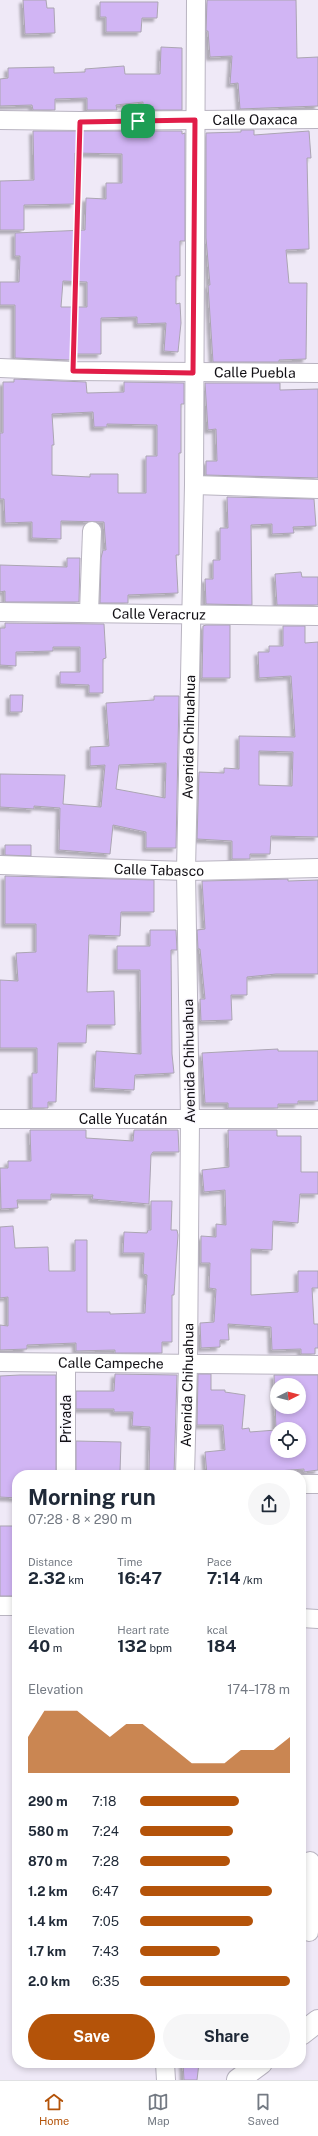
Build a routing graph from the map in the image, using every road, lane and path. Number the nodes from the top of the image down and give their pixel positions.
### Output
1 (196, 0) edge
2 (318, 119) edge
3 (0, 120) edge
4 (195, 120) junction
5 (80, 122) junction
6 (0, 368) edge
7 (73, 371) junction
8 (193, 373) junction
9 (318, 373) edge
10 (194, 485) junction
11 (318, 488) edge
12 (92, 531) dead end
13 (0, 612) edge
14 (89, 612) junction
15 (192, 613) junction
16 (318, 616) edge
17 (0, 865) edge
18 (318, 868) edge
19 (186, 871) junction
20 (0, 1119) edge
21 (190, 1119) junction
22 (318, 1119) edge
23 (0, 1362) edge
24 (66, 1362) junction
25 (188, 1364) junction
26 (318, 1365) edge
27 (66, 1470) edge
28 (185, 1470) edge
29 (306, 1484) edge
30 (318, 1484) edge
31 (0, 1606) edge
32 (12, 1606) edge
33 (306, 1618) edge
34 (318, 1619) edge
35 (310, 1861) edge
36 (309, 1932) dead end
37 (318, 2021) edge
38 (306, 2030) edge
39 (165, 2068) edge
40 (254, 2068) edge
41 (166, 2080) edge
42 (238, 2080) edge

1 - 4 street, Avenida Chihuahua
2 - 4 street, Calle Oaxaca
3 - 5 street, Calle Oaxaca
4 - 5 street, Calle Oaxaca
4 - 8 street, Avenida Chihuahua
5 - 7 path
6 - 7 street, Calle Puebla
7 - 8 street, Calle Puebla
8 - 9 street, Calle Puebla
8 - 10 street, Avenida Chihuahua
10 - 11 street
10 - 15 street, Avenida Chihuahua
12 - 14 street
13 - 14 street, Calle Veracruz
14 - 15 street, Calle Veracruz
15 - 16 street, Calle Veracruz
15 - 19 street, Avenida Chihuahua
17 - 19 street, Calle Tabasco
18 - 19 street, Calle Tabasco
19 - 21 street, Avenida Chihuahua
20 - 21 street, Calle Yucatán
21 - 22 street, Calle Yucatán
21 - 25 street, Avenida Chihuahua
23 - 24 street, Calle Campeche
24 - 25 street, Calle Campeche
24 - 27 street, Privada
25 - 26 street, Calle Campeche
25 - 28 street, Avenida Chihuahua
29 - 30 street
31 - 32 street
33 - 34 street
35 - 36 street
37 - 38 street
39 - 41 street
40 - 42 street

